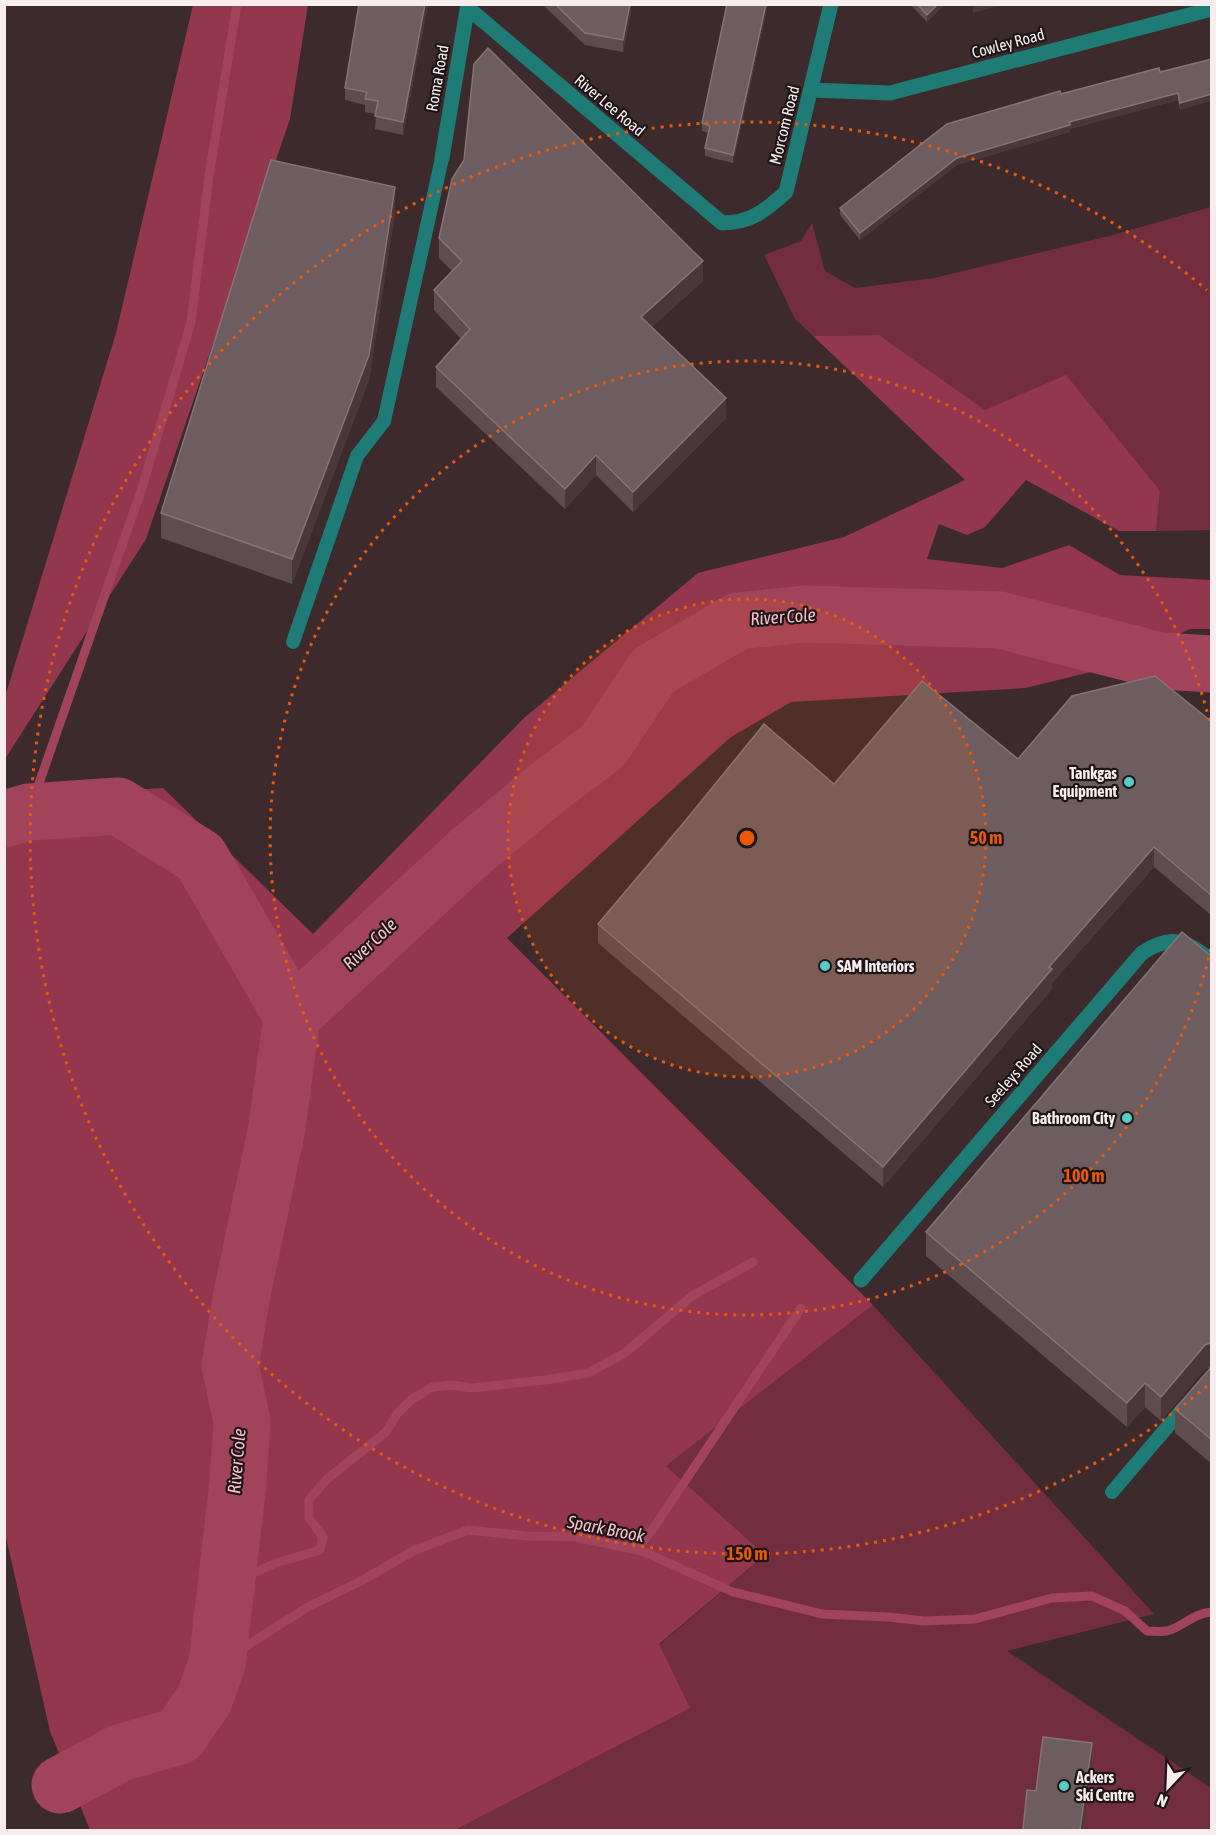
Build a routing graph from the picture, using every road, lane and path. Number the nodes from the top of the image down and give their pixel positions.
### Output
1 (831, 4) edge
2 (468, 6) edge
3 (1212, 9) edge
4 (811, 90) junction
5 (442, 158) joint
6 (731, 223) joint
7 (293, 642) dead end
8 (1212, 961) edge
9 (861, 1280) dead end
10 (1196, 1393) edge
11 (1112, 1492) dead end

1 - 4 street, Morcom Road
2 - 5 street, Roma Road
2 - 6 street, River Lee Road
3 - 4 street, Cowley Road
4 - 6 street, Morcom Road
5 - 7 lane
8 - 9 street, Seeleys Road
10 - 11 lane

